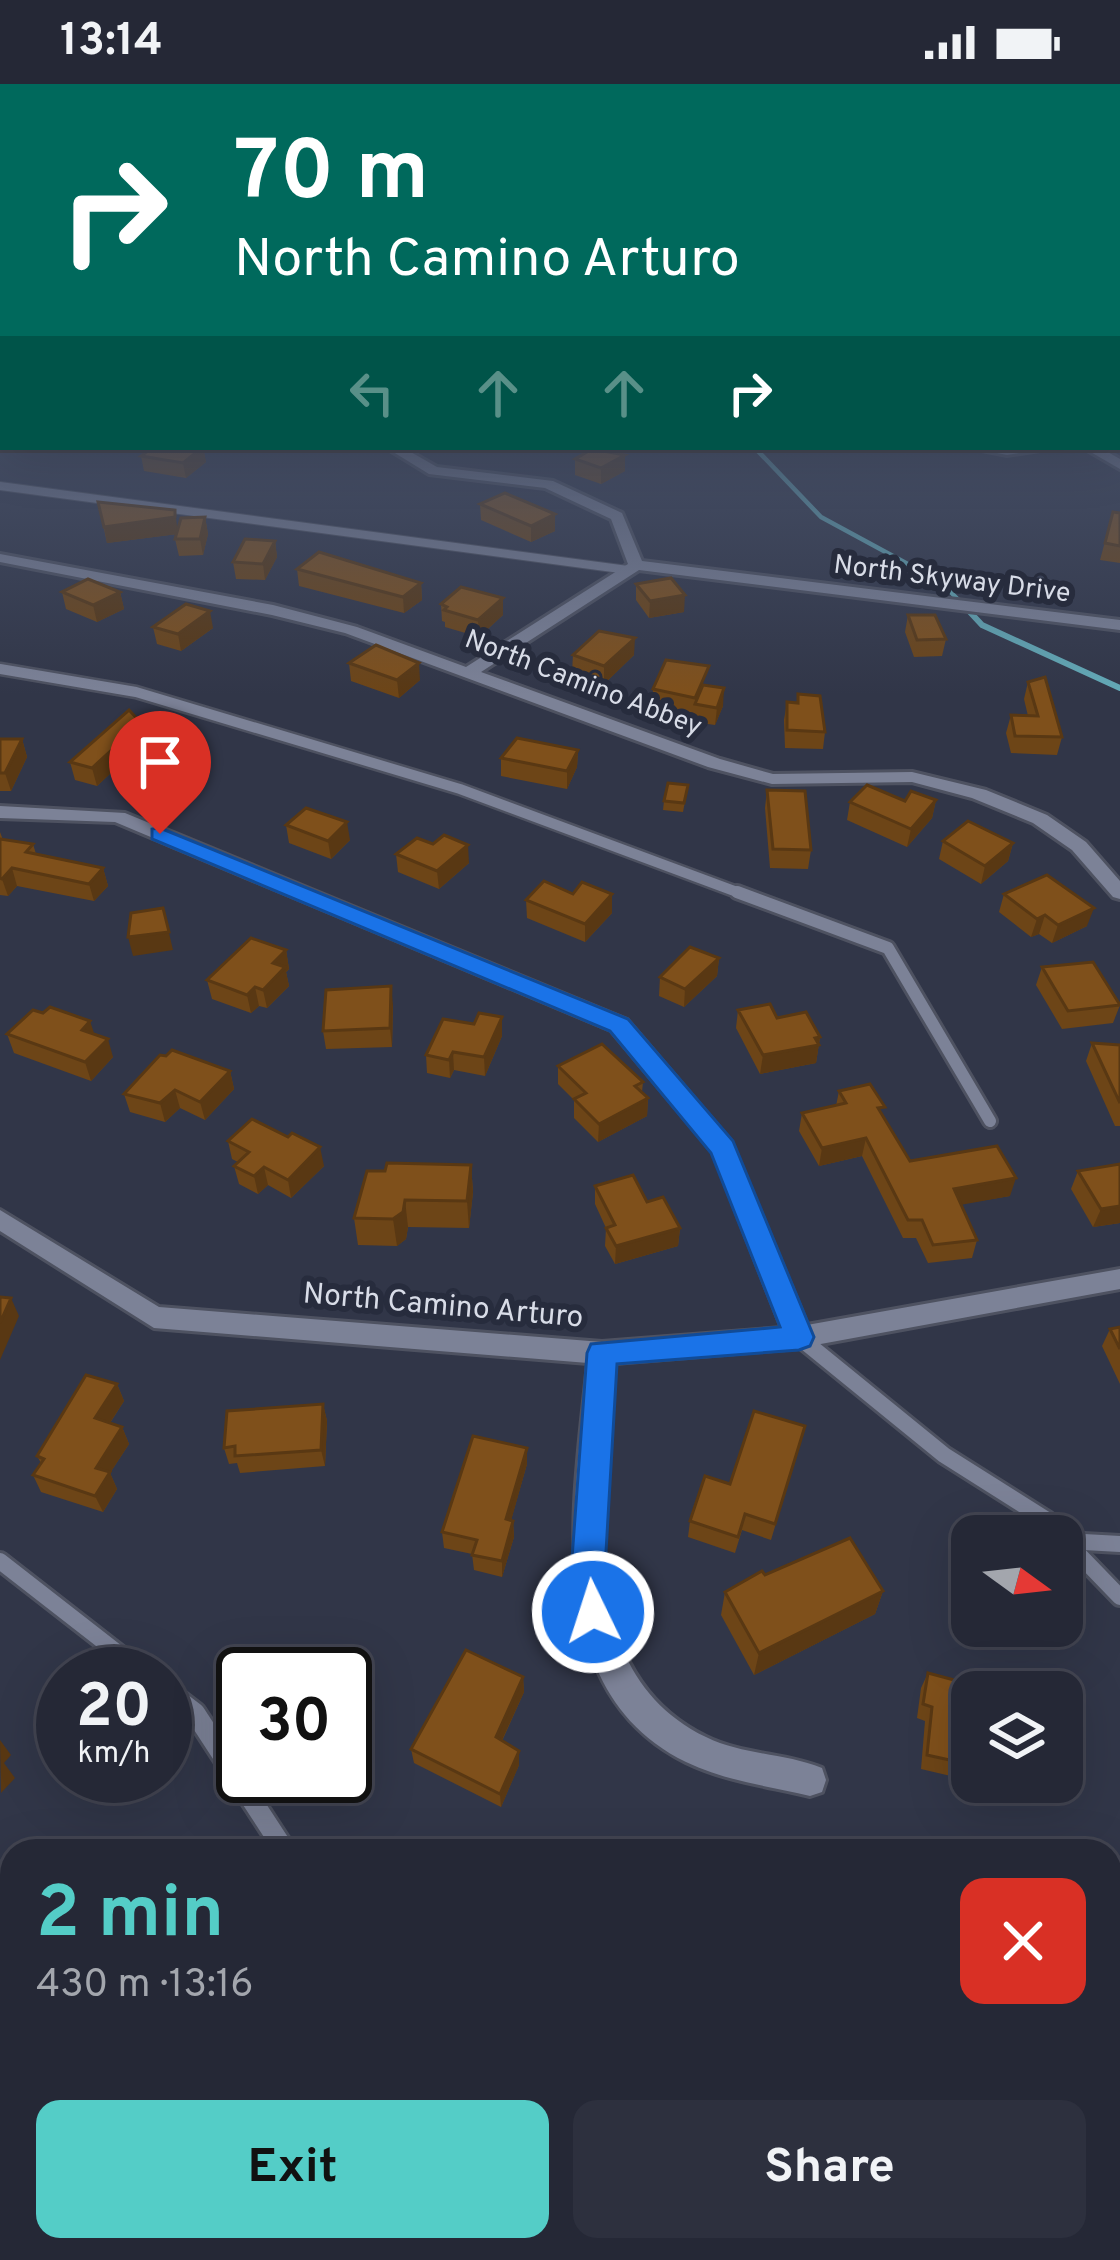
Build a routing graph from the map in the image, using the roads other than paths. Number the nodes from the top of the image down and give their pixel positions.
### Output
1 (57, 493) edge
2 (566, 493) edge
3 (0, 558) edge
4 (632, 568) junction
5 (1120, 625) edge
6 (0, 669) edge
7 (472, 670) junction
8 (0, 812) edge
9 (1120, 893) edge
10 (990, 1121) dead end
11 (0, 1219) edge
12 (1120, 1279) edge
13 (799, 1337) junction
14 (602, 1353) junction
15 (1039, 1515) edge
16 (1083, 1540) edge
17 (1120, 1544) edge
18 (1083, 1559) edge
19 (0, 1561) edge
20 (1120, 1598) edge
21 (110, 1647) edge
22 (192, 1711) edge
23 (810, 1780) dead end
24 (277, 1839) edge

1 - 4 lane
2 - 4 street
3 - 7 street, North Camino Abbey
4 - 5 street, North Skyway Drive
4 - 7 street
6 - 10 lane
7 - 9 street, North Camino Abbey
8 - 13 street
11 - 14 street, North Camino Arturo
12 - 13 street, North Camino Arturo
13 - 14 street, North Camino Arturo
13 - 15 lane
14 - 23 street
16 - 17 lane
18 - 20 lane
19 - 21 lane
22 - 24 lane

